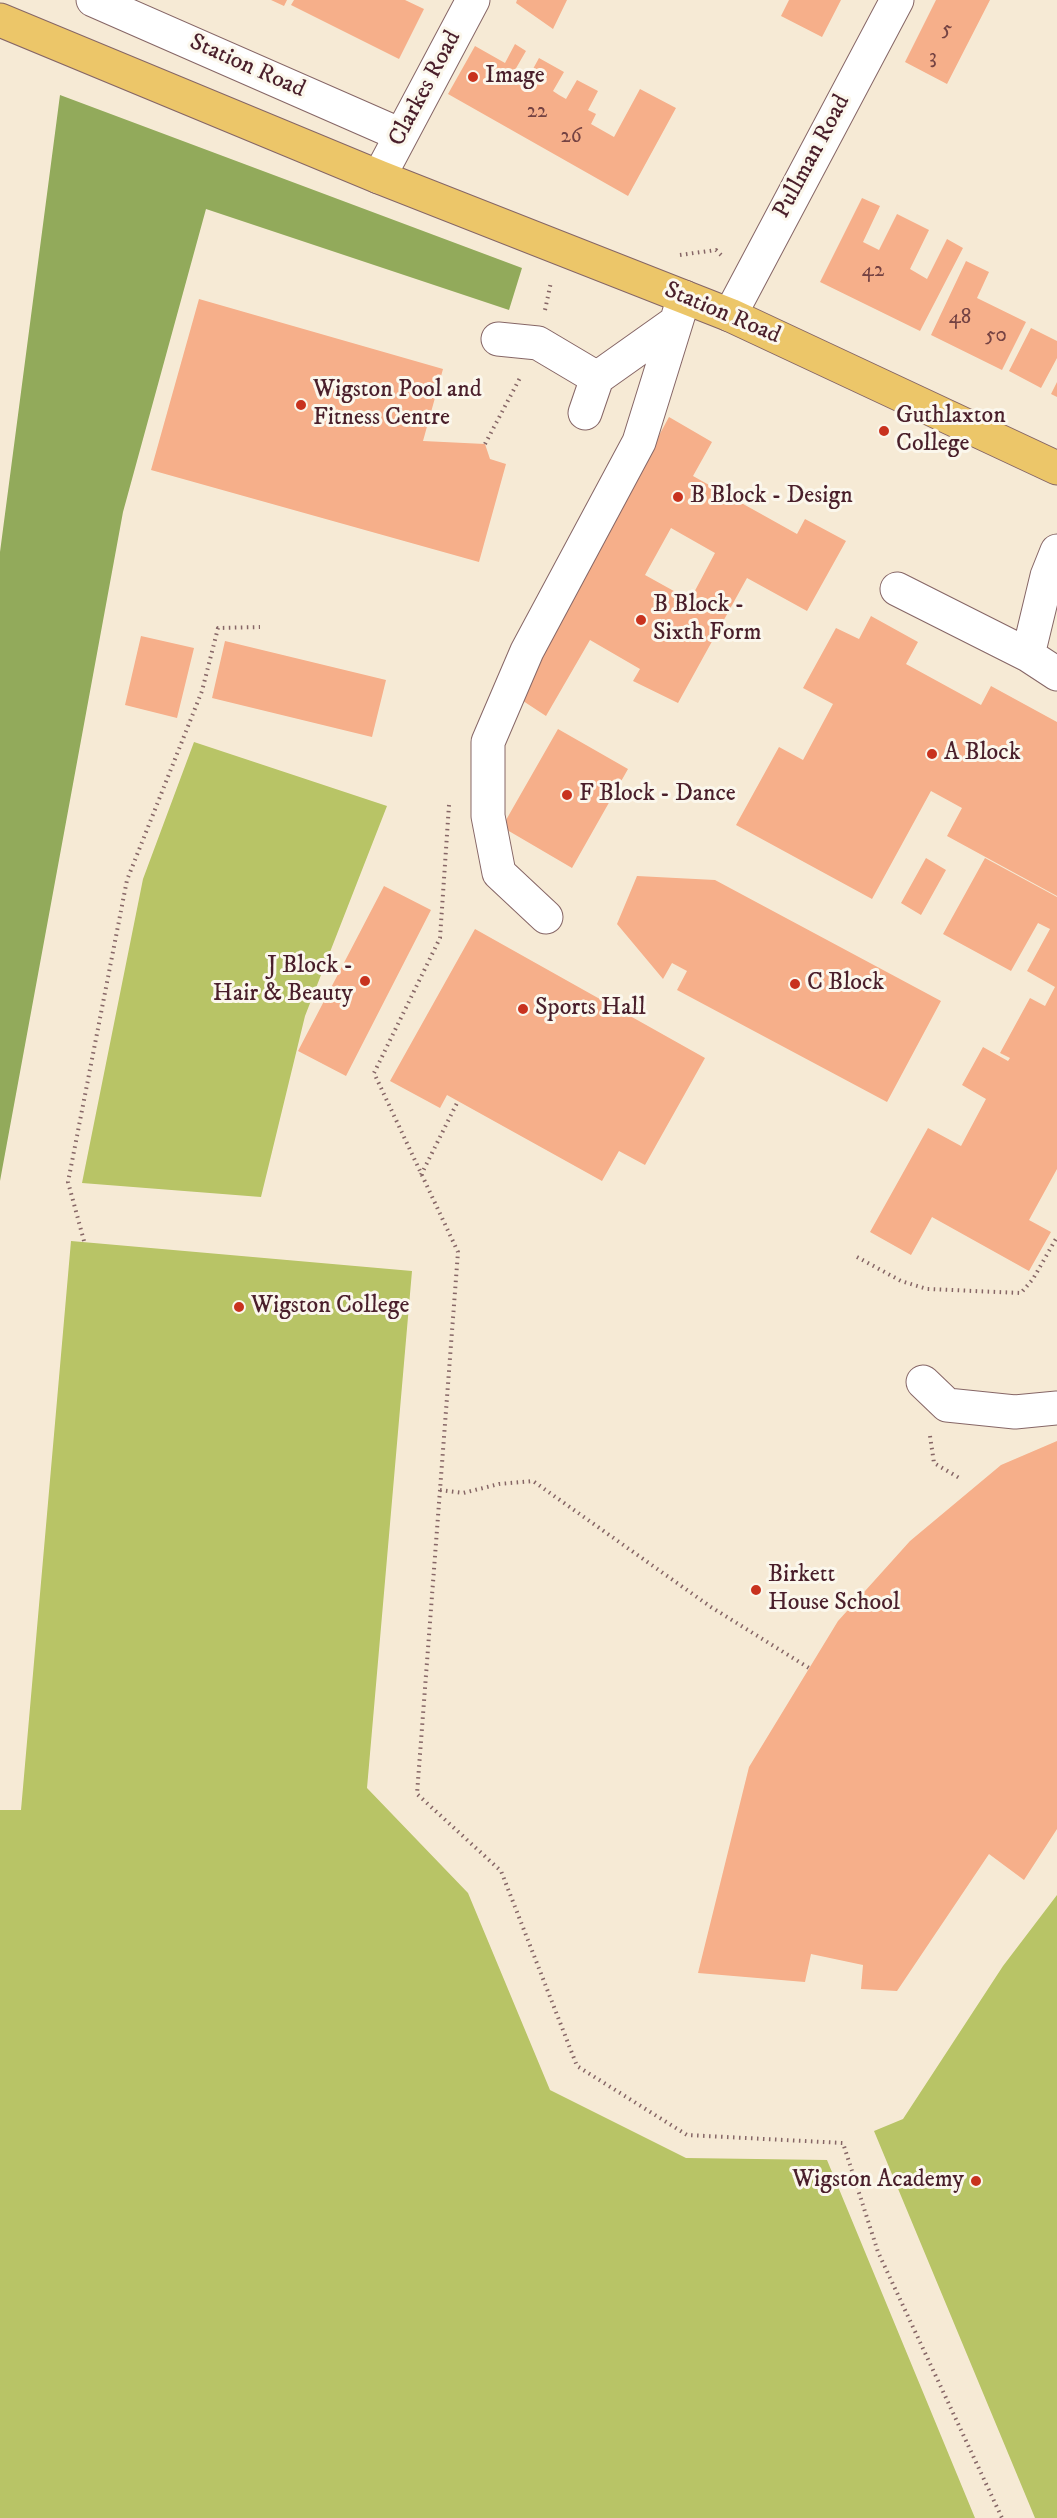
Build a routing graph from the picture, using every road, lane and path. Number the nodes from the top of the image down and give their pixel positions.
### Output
1 (93, 0) edge
2 (473, 0) edge
3 (897, 0) edge
4 (0, 20) edge
5 (401, 135) junction
6 (379, 177) junction
7 (680, 310) junction
8 (730, 315) junction
9 (498, 339) dead end
10 (597, 378) junction
11 (585, 413) dead end
12 (1057, 468) edge
13 (1057, 551) edge
14 (897, 589) dead end
15 (260, 627) dead end
16 (1028, 655) junction
17 (1057, 674) edge
18 (450, 798) dead end
19 (546, 916) dead end
20 (458, 1101) dead end
21 (421, 1175) junction
22 (1057, 1237) edge
23 (84, 1241) dead end
24 (857, 1257) dead end
25 (922, 1382) dead end
26 (1057, 1408) edge
27 (441, 1490) junction
28 (809, 1668) dead end
29 (1002, 2518) edge

1 - 5 street, Station Road
2 - 5 street, Clarkes Road
3 - 8 street, Pullman Road
4 - 6 main road, Station Road
5 - 6 street, Clarkes Road
6 - 7 main road, Station Road
7 - 8 main road, Station Road
7 - 10 street
7 - 19 street
8 - 12 main road, Station Road
9 - 10 street
10 - 11 street
13 - 16 street
14 - 16 street
15 - 23 path
16 - 17 street
18 - 21 path
20 - 21 path
21 - 27 path
22 - 24 path
25 - 26 street
27 - 28 path
27 - 29 path

